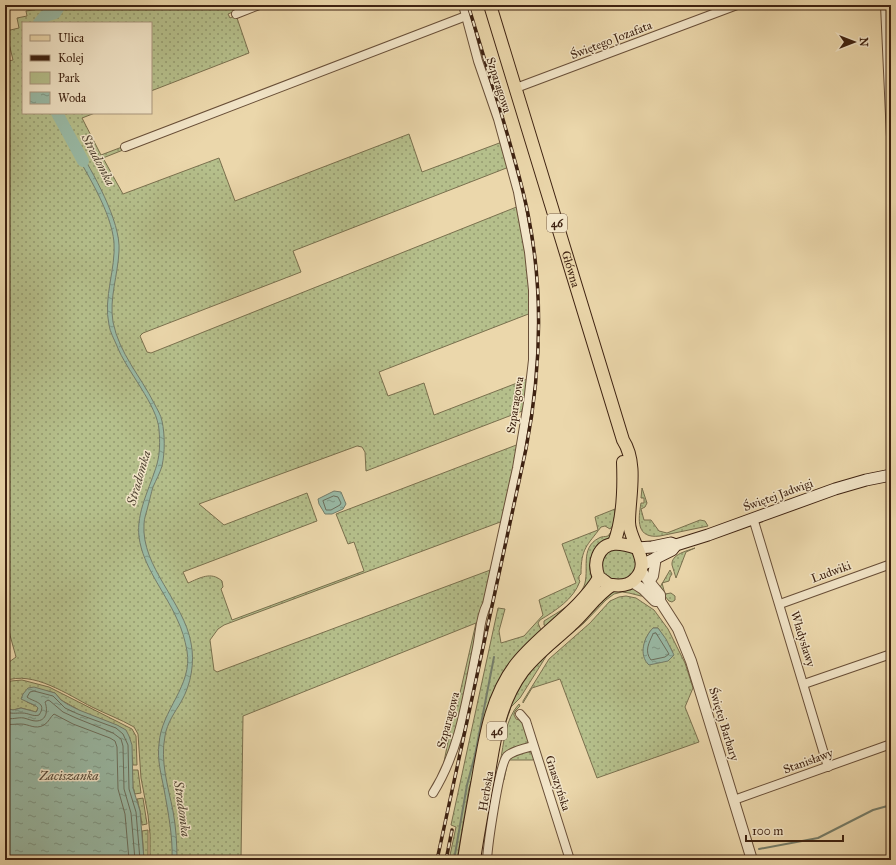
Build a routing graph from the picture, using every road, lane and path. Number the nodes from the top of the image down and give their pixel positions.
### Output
1 (259, 5) edge
2 (463, 5) edge
3 (490, 5) edge
4 (736, 5) edge
5 (885, 5) edge
6 (236, 14) dead end
7 (466, 16) junction
8 (889, 42) edge
9 (516, 88) junction
10 (891, 137) edge
11 (125, 147) dead end
12 (623, 440) junction
13 (891, 468) edge
14 (891, 475) edge
15 (753, 518) junction
16 (614, 543) junction
17 (676, 545) junction
18 (637, 548) junction
19 (656, 557) junction
20 (891, 564) edge
21 (642, 568) junction
22 (599, 578) junction
23 (632, 582) junction
24 (649, 582) junction
25 (612, 585) junction
26 (660, 601) junction
27 (780, 604) junction
28 (891, 654) edge
29 (804, 684) junction
30 (520, 714) dead end
31 (891, 744) edge
32 (533, 746) junction
33 (828, 767) junction
34 (433, 793) dead end
35 (734, 800) junction
36 (464, 860) edge
37 (474, 860) edge
38 (486, 860) edge
39 (570, 860) edge
40 (752, 860) edge

1 - 6 street
2 - 7 street, Szparagowa
3 - 9 main road, Główna / 46
4 - 9 street, Świętego Jozafata
5 - 8 street
7 - 11 street
7 - 34 street, Szparagowa
8 - 10 street
9 - 12 main road, Główna / 46
12 - 16 main road, Główna / 46
12 - 18 main road, Główna / 46
13 - 14 street
14 - 15 main road, Świętej Jadwigi
15 - 17 main road, Świętej Jadwigi
15 - 27 street, Władysławy
16 - 18 main road
16 - 22 main road
17 - 18 main road, Świętej Jadwigi
17 - 19 main road, Świętej Jadwigi
18 - 21 main road, 46
19 - 21 main road, Świętej Jadwigi
19 - 24 street
20 - 27 street, Ludwiki
21 - 23 main road
21 - 24 street, Świętej Barbary
22 - 25 main road
22 - 36 main road, 46
23 - 25 main road
23 - 26 street, Świętej Barbary
24 - 26 street, Świętej Barbary
25 - 37 main road, 46
26 - 35 street, Świętej Barbary
27 - 29 street, Władysławy
28 - 29 street
29 - 33 street, Władysławy
30 - 32 street, Gnaszyńska
31 - 33 street, Stanisławy
32 - 38 street, Herbska
32 - 39 street, Gnaszyńska
33 - 35 street, Stanisławy
35 - 40 street, Świętej Barbary

